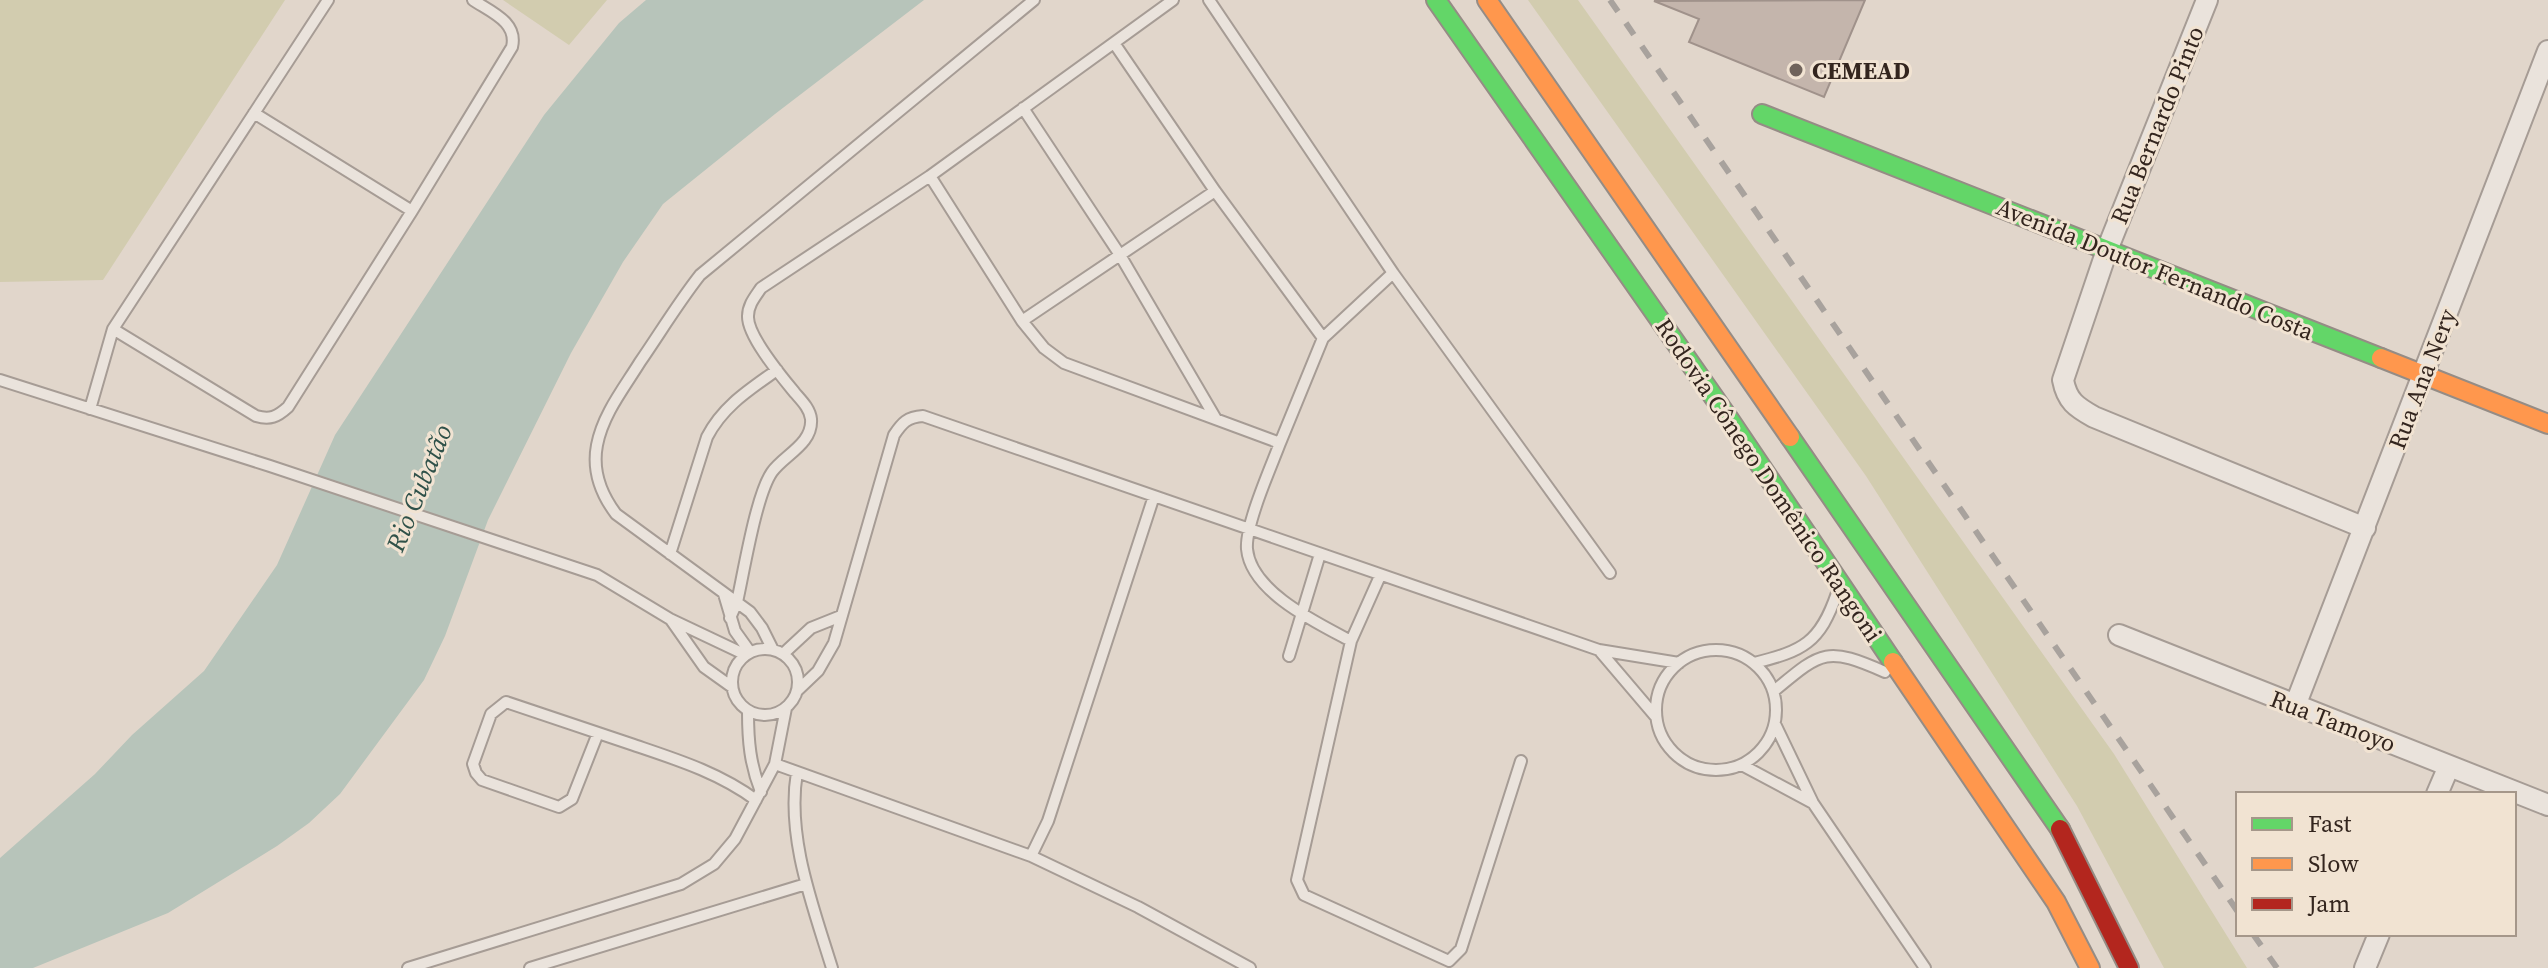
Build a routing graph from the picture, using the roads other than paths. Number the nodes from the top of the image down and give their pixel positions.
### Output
1 (328, 0) edge
2 (473, 0) edge
3 (1034, 0) edge
4 (1173, 0) edge
5 (1209, 0) edge
6 (1436, 0) edge
7 (1487, 0) edge
8 (2207, 0) edge
9 (1114, 43) junction
10 (2548, 51) edge
11 (1023, 108) junction
12 (254, 113) junction
13 (1762, 114) dead end
14 (930, 176) junction
15 (1215, 191) junction
16 (412, 211) junction
17 (2107, 250) junction
18 (1120, 255) junction
19 (1393, 273) junction
20 (1022, 321) junction
21 (113, 329) junction
22 (1323, 338) junction
23 (777, 370) junction
24 (2424, 375) junction
25 (0, 380) edge
26 (90, 409) junction
27 (1216, 419) junction
28 (2548, 424) edge
29 (1280, 443) junction
30 (1154, 496) junction
31 (2365, 528) junction
32 (1250, 529) junction
33 (670, 554) junction
34 (1320, 554) junction
35 (1610, 573) dead end
36 (1380, 576) junction
37 (1841, 584) junction
38 (724, 594) junction
39 (737, 602) junction
40 (1301, 615) junction
41 (841, 616) junction
42 (730, 618) junction
43 (670, 619) junction
44 (2119, 635) dead end
45 (1351, 641) junction
46 (1599, 650) junction
47 (778, 652) junction
48 (748, 653) junction
49 (1289, 656) dead end
50 (1679, 663) junction
51 (1754, 663) junction
52 (1906, 681) junction
53 (732, 687) junction
54 (797, 691) junction
55 (1774, 691) junction
56 (2295, 706) junction
57 (786, 708) junction
58 (748, 712) junction
59 (1656, 717) junction
60 (1775, 724) junction
61 (598, 733) junction
62 (1521, 761) dead end
63 (775, 764) junction
64 (1742, 765) junction
65 (2449, 766) junction
66 (797, 772) junction
67 (2438, 792) edge
68 (2515, 792) edge
69 (2516, 792) edge
70 (758, 796) junction
71 (1813, 803) junction
72 (2548, 805) edge
73 (1031, 856) junction
74 (806, 884) junction
75 (2378, 936) edge
76 (408, 968) edge
77 (530, 968) edge
78 (832, 968) edge
79 (1250, 968) edge
80 (1925, 968) edge
81 (2090, 968) edge
82 (2129, 968) edge
83 (2365, 968) edge

1 - 12 lane
2 - 16 lane
3 - 33 lane
4 - 9 lane
5 - 19 lane
6 - 37 main road, Rodovia Cônego Domênico Rangoni
7 - 82 main road, Rodovia Cônego Domênico Rangoni
8 - 17 street, Rua Bernardo Pinto
9 - 11 lane
9 - 15 lane
10 - 24 street, Rua Ana Nery
11 - 14 lane
11 - 18 lane
12 - 16 lane
12 - 21 lane
13 - 17 main road, Avenida Doutor Fernando Costa
14 - 20 lane
14 - 23 lane
15 - 18 lane
15 - 22 lane
16 - 21 lane
17 - 24 main road, Avenida Doutor Fernando Costa
17 - 31 street, Rua Bernardo Pinto
18 - 20 lane
18 - 27 lane
19 - 22 lane
19 - 35 lane
20 - 27 lane
21 - 26 lane
22 - 29 lane
23 - 33 lane
23 - 39 lane
24 - 28 main road, Avenida Doutor Fernando Costa
24 - 31 street, Rua Ana Nery
25 - 26 lane
26 - 43 lane
27 - 29 lane
29 - 32 lane
30 - 32 lane
30 - 41 lane
30 - 73 lane
31 - 56 street, Rua Ana Nery
32 - 34 lane
32 - 40 lane
33 - 38 lane
34 - 36 lane
34 - 40 lane
36 - 45 lane
36 - 46 lane
37 - 51 lane
37 - 52 main road, Rodovia Cônego Domênico Rangoni
38 - 39 lane
38 - 42 lane
39 - 42 lane
39 - 47 lane
40 - 45 lane
40 - 49 lane
41 - 47 lane
41 - 54 lane
42 - 48 lane
43 - 48 lane
43 - 53 lane
44 - 56 street, Rua Tamoyo
45 - 62 lane
46 - 50 lane
46 - 59 lane
47 - 48 lane
47 - 54 lane
48 - 53 lane
50 - 51 lane
50 - 59 lane
51 - 55 lane
52 - 55 lane
52 - 81 main road, Rodovia Cônego Domênico Rangoni
53 - 58 lane
54 - 57 lane
55 - 60 lane
56 - 65 street, Rua Tamoyo
57 - 58 lane
57 - 63 lane
58 - 70 lane
59 - 64 lane
60 - 64 lane
60 - 71 lane
61 - 61 lane
61 - 70 lane
63 - 66 lane
63 - 70 lane
64 - 71 lane
65 - 67 street
65 - 68 street, Rua Tamoyo
66 - 73 lane
66 - 74 lane
69 - 72 street, Rua Tamoyo
70 - 76 lane
71 - 80 lane
73 - 79 lane
74 - 77 lane
74 - 78 lane
75 - 83 street

